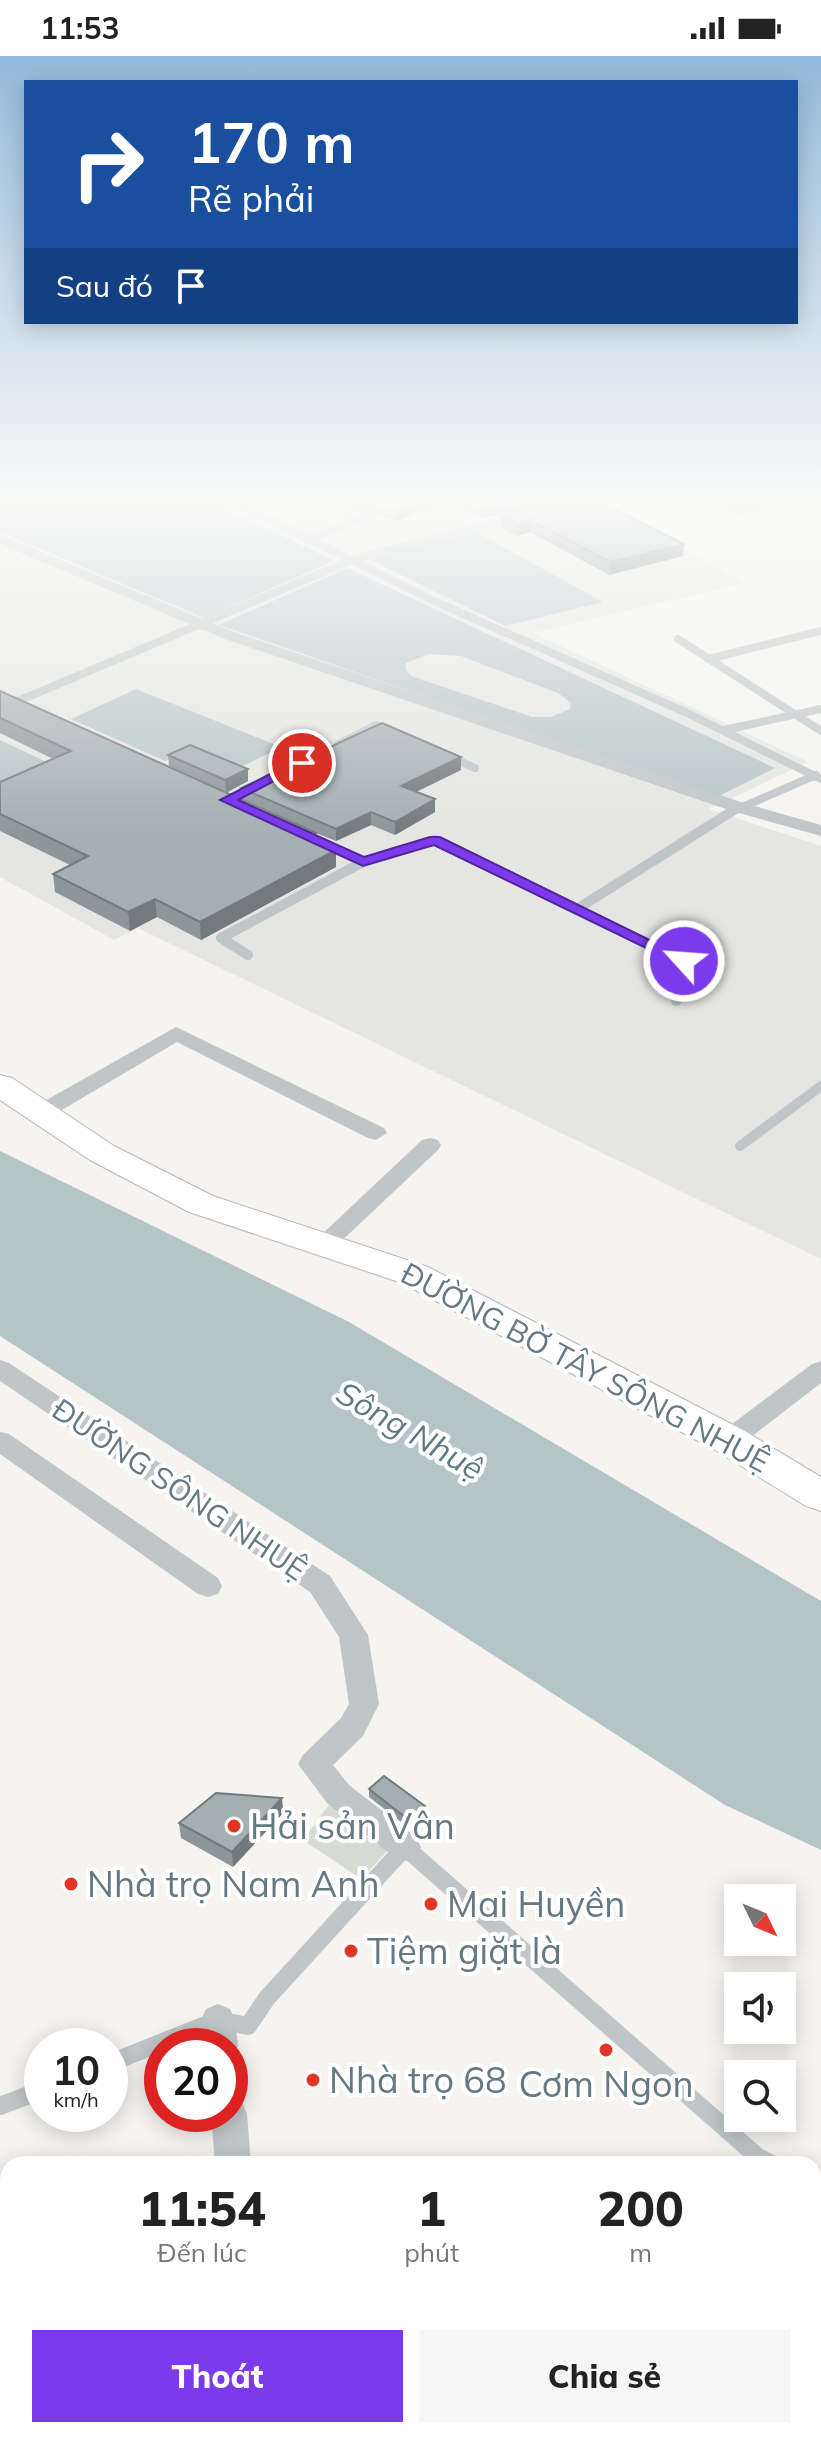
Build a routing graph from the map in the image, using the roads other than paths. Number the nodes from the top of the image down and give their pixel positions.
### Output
1 (174, 612) edge
2 (230, 612) edge
3 (459, 612) edge
4 (202, 624) junction
5 (821, 631) edge
6 (678, 639) dead end
7 (708, 659) junction
8 (821, 709) edge
9 (25, 710) edge
10 (795, 715) junction
11 (724, 730) junction
12 (821, 731) edge
13 (405, 737) edge
14 (433, 749) edge
15 (322, 752) edge
16 (475, 768) dead end
17 (819, 777) edge
18 (738, 807) junction
19 (293, 830) edge
20 (821, 831) edge
21 (363, 862) junction
22 (577, 909) junction
23 (248, 955) dead end
24 (676, 1001) dead end
25 (0, 1085) edge
26 (821, 1086) edge
27 (42, 1112) junction
28 (376, 1133) dead end
29 (430, 1145) dead end
30 (740, 1146) dead end
31 (325, 1244) junction
32 (0, 1369) edge
33 (821, 1370) edge
34 (729, 1440) junction
35 (0, 1441) edge
36 (821, 1496) edge
37 (208, 1586) dead end
38 (405, 1847) junction
39 (240, 2028) edge
40 (24, 2097) edge
41 (0, 2106) edge
42 (230, 2132) edge
43 (232, 2156) edge
44 (757, 2156) edge

1 - 4 street
2 - 4 lane
3 - 11 lane
4 - 9 lane
4 - 18 street
5 - 7 lane
6 - 7 lane
7 - 10 lane
8 - 10 lane
10 - 11 lane
10 - 12 lane
11 - 17 lane
13 - 15 lane
14 - 16 lane
17 - 18 lane
18 - 20 street
18 - 22 lane
19 - 21 lane
21 - 22 lane
21 - 23 lane
22 - 24 lane
25 - 27 street, ĐƯỜNG BỜ TÂY SÔNG NHUỆ
26 - 30 lane
27 - 28 street
27 - 31 street, ĐƯỜNG BỜ TÂY SÔNG NHUỆ
29 - 31 street
31 - 34 street, ĐƯỜNG BỜ TÂY SÔNG NHUỆ
32 - 38 street, ĐƯỜNG SÔNG NHUỆ
33 - 34 street
34 - 36 street, ĐƯỜNG BỜ TÂY SÔNG NHUỆ
35 - 37 street
38 - 39 lane
38 - 44 lane
40 - 41 lane
42 - 43 street

